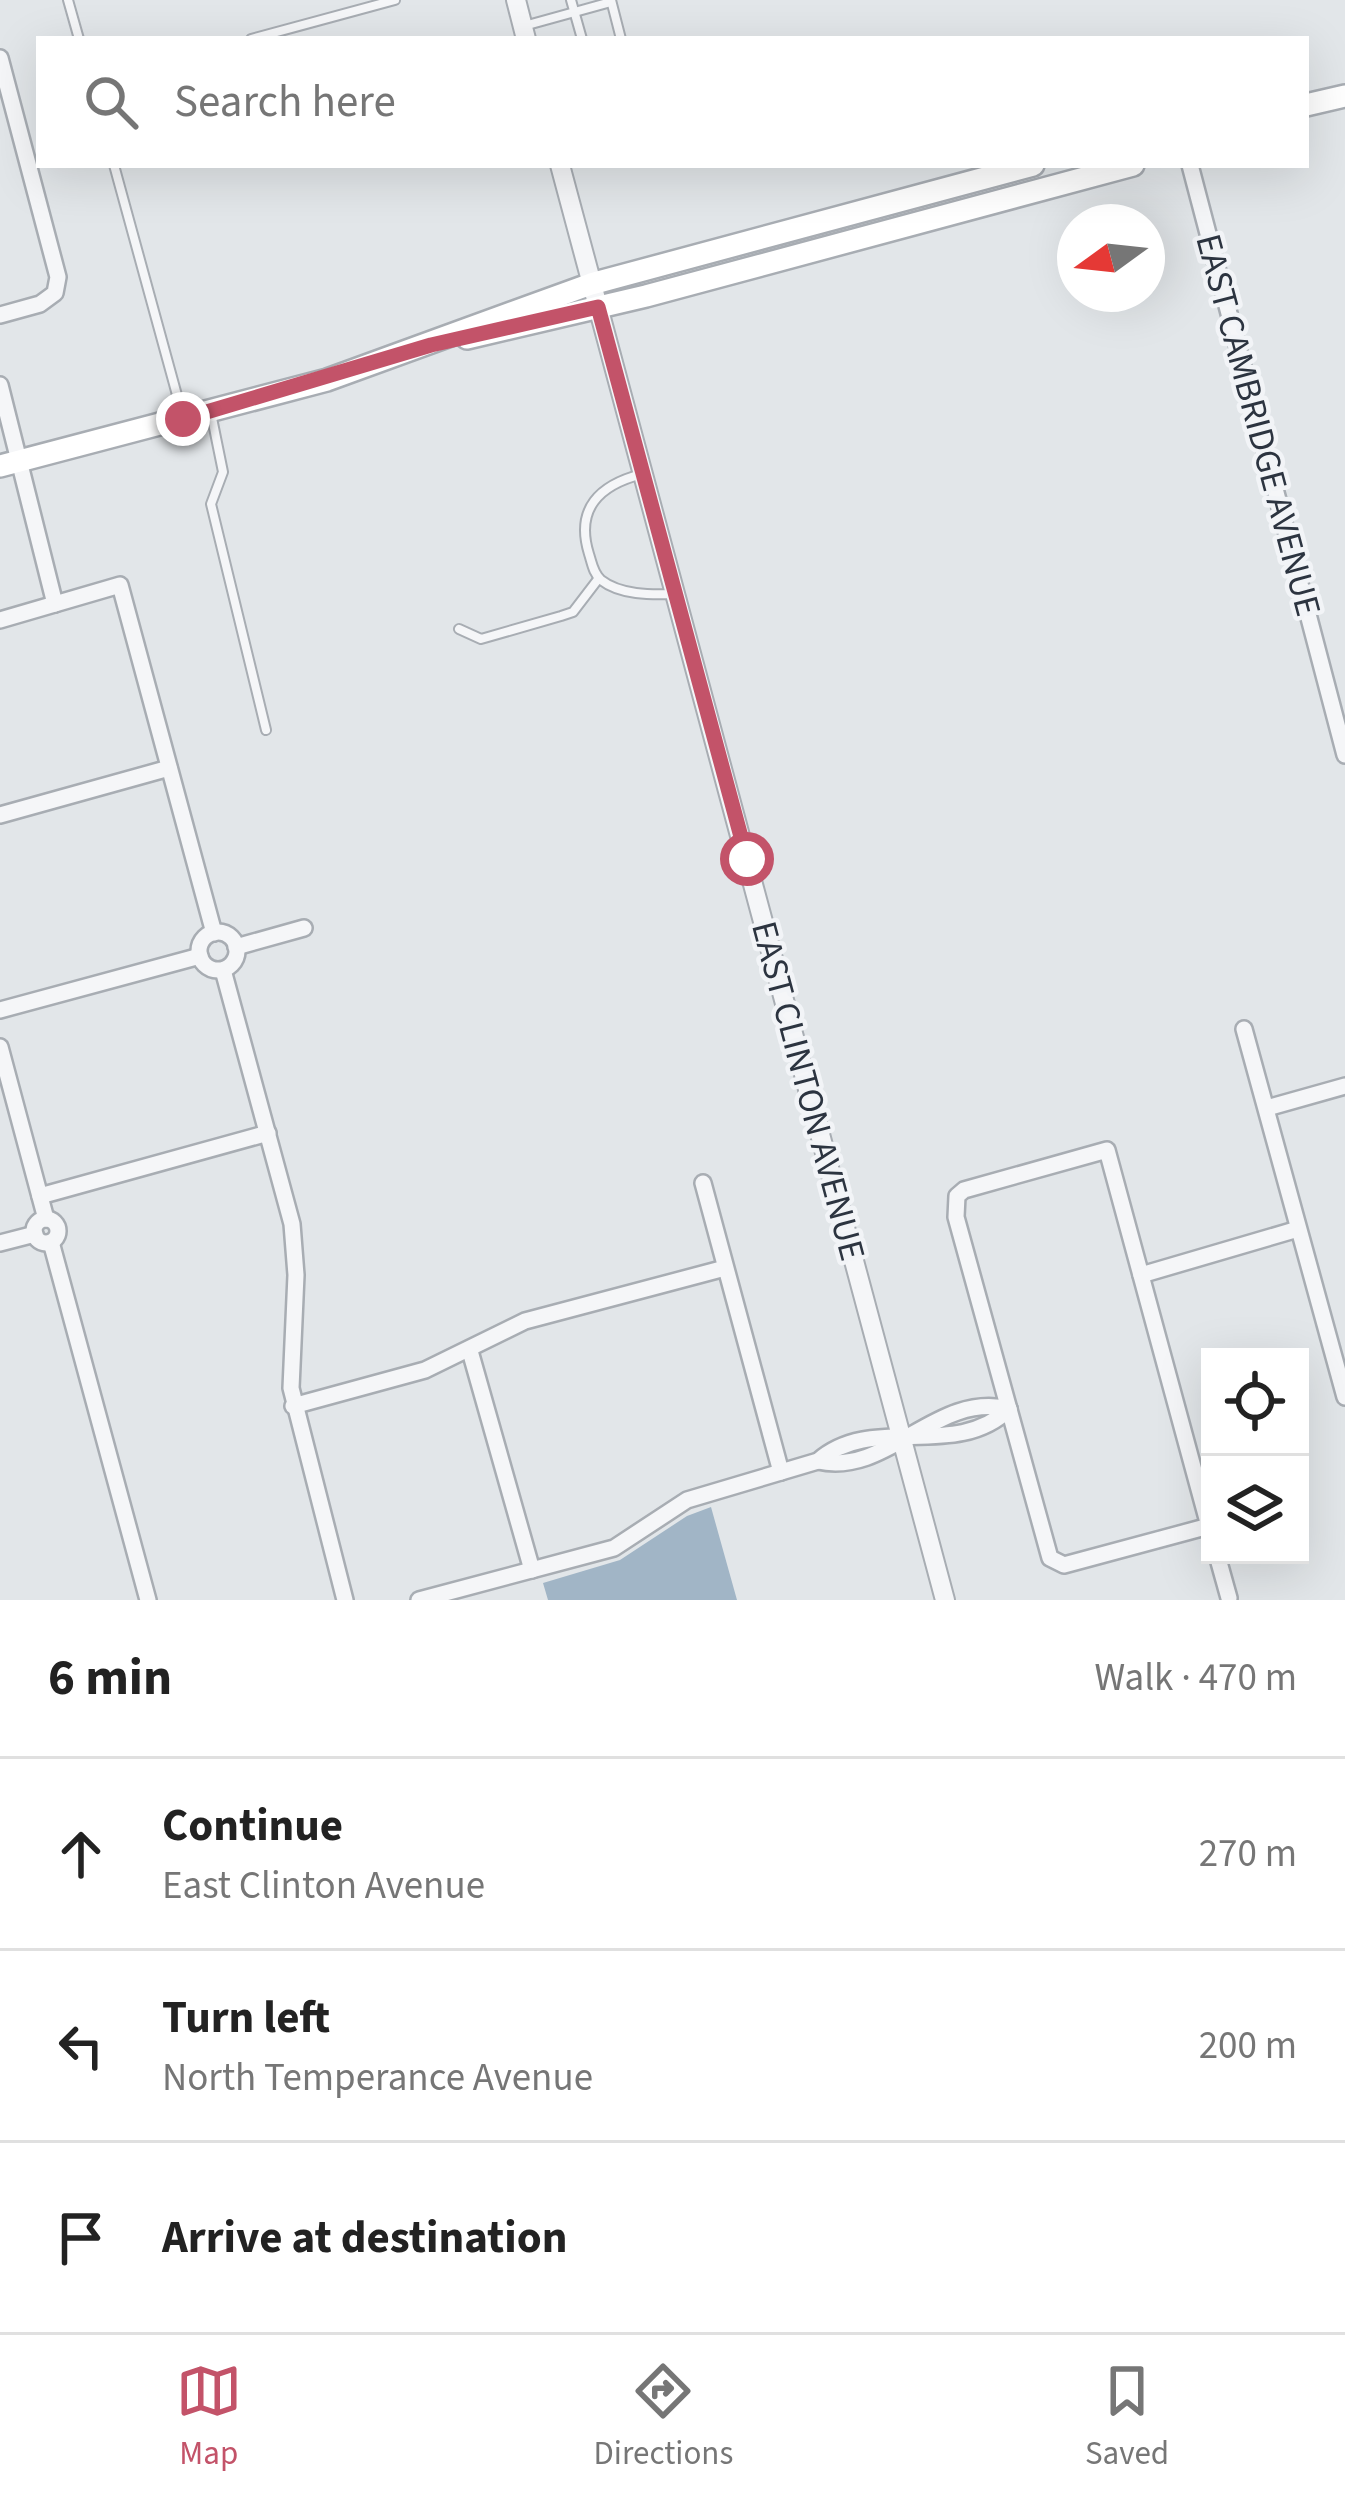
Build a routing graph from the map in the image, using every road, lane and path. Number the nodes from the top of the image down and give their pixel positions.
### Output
1 (68, 0) edge
2 (395, 0) edge
3 (516, 0) edge
4 (571, 0) edge
5 (611, 1) edge
6 (574, 12) junction
7 (524, 33) edge
8 (78, 36) edge
9 (268, 36) edge
10 (581, 36) edge
11 (620, 36) edge
12 (0, 58) edge
13 (1345, 95) edge
14 (1309, 104) edge
15 (115, 168) edge
16 (561, 168) edge
17 (1022, 168) edge
18 (1121, 168) edge
19 (1191, 168) edge
20 (591, 284) junction
21 (598, 307) junction
22 (0, 315) edge
23 (431, 345) junction
24 (0, 385) edge
25 (211, 412) junction
26 (183, 419) junction
27 (9, 463) edge
28 (643, 473) junction
29 (599, 578) junction
30 (675, 594) junction
31 (56, 604) junction
32 (0, 620) edge
33 (459, 629) dead end
34 (266, 730) dead end
35 (1345, 755) edge
36 (169, 768) junction
37 (0, 815) edge
38 (304, 928) dead end
39 (214, 933) junction
40 (236, 947) junction
41 (200, 956) junction
42 (224, 970) junction
43 (0, 1010) edge
44 (1244, 1029) dead end
45 (0, 1047) edge
46 (1345, 1086) edge
47 (1267, 1108) junction
48 (268, 1132) junction
49 (703, 1183) dead end
50 (40, 1196) junction
51 (46, 1220) junction
52 (1298, 1229) junction
53 (34, 1234) junction
54 (51, 1242) junction
55 (0, 1244) edge
56 (725, 1268) junction
57 (1141, 1275) junction
58 (470, 1351) junction
59 (1345, 1397) edge
60 (293, 1406) junction
61 (1009, 1409) junction
62 (900, 1438) junction
63 (781, 1472) junction
64 (1201, 1498) edge
65 (1201, 1530) edge
66 (1219, 1564) edge
67 (532, 1570) junction
68 (1228, 1598) edge
69 (148, 1600) edge
70 (345, 1600) edge
71 (419, 1600) edge
72 (944, 1600) edge

1 - 8 lane
2 - 9 lane
3 - 7 street
4 - 6 lane
5 - 6 lane
5 - 11 lane
6 - 7 lane
6 - 10 lane
12 - 22 street
13 - 14 main road
15 - 26 lane
16 - 20 street, EAST CLINTON AVENUE
17 - 20 main road
18 - 21 main road
19 - 35 street, EAST CAMBRIDGE AVENUE
20 - 21 street, EAST CLINTON AVENUE
20 - 23 main road
21 - 23 main road
21 - 28 street, EAST CLINTON AVENUE
23 - 25 main road
24 - 27 street
25 - 26 main road
25 - 34 lane
26 - 27 main road
27 - 31 street
28 - 29 lane
28 - 30 street, EAST CLINTON AVENUE
29 - 30 lane
29 - 33 lane
30 - 62 street, EAST CLINTON AVENUE
31 - 32 street
31 - 36 street
36 - 37 street
36 - 39 street
38 - 40 street
39 - 40 street
39 - 41 street
40 - 42 street
41 - 42 street
41 - 43 street
42 - 48 street
44 - 47 street
45 - 50 street
46 - 47 street
47 - 52 street
48 - 50 street
48 - 60 street
49 - 56 street
50 - 51 street
51 - 53 street
51 - 54 street
52 - 57 street
52 - 59 street
53 - 54 street
53 - 55 street
54 - 69 street
56 - 58 street
56 - 63 street
57 - 61 street
57 - 64 street
58 - 60 street
58 - 67 street
60 - 70 street
61 - 62 street
61 - 65 street
62 - 63 street
62 - 72 street, EAST CLINTON AVENUE
63 - 67 street
66 - 68 street
67 - 71 street

